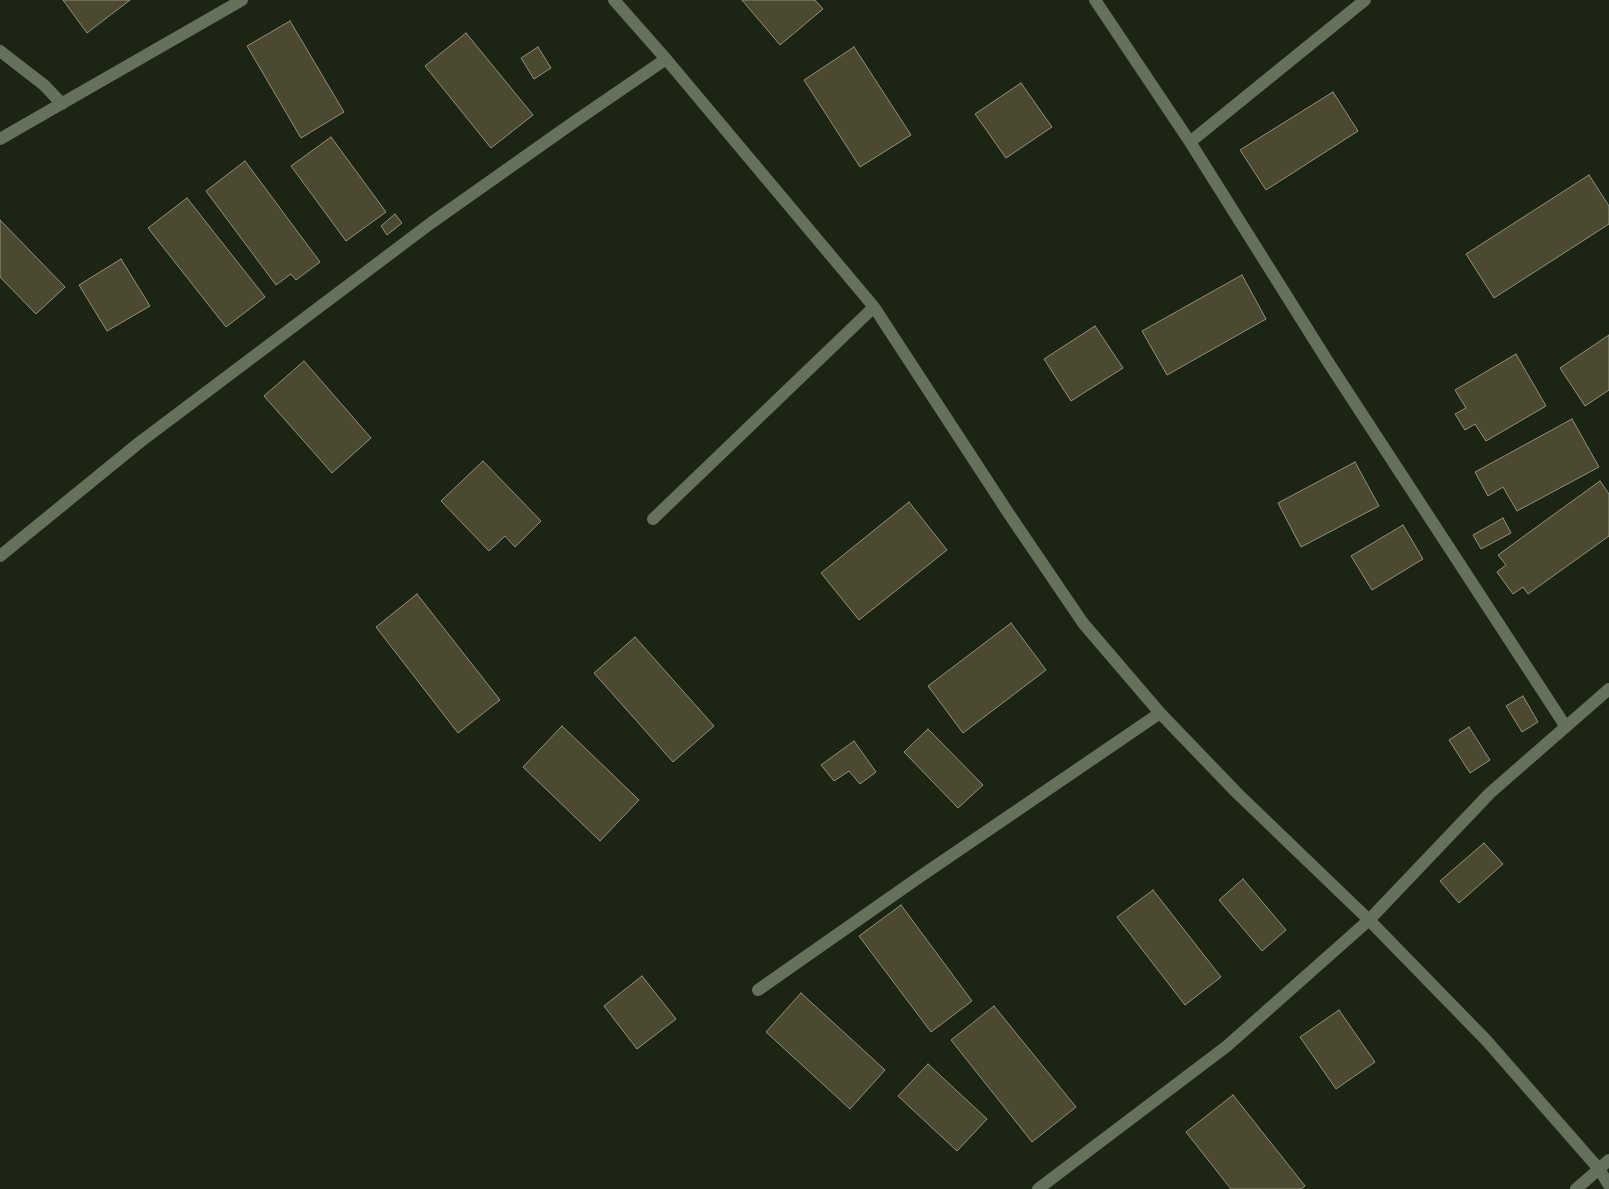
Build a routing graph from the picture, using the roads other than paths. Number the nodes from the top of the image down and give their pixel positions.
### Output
1 (242, 0) edge
2 (614, 0) edge
3 (1096, 0) edge
4 (1365, 0) edge
5 (0, 51) edge
6 (666, 59) junction
7 (62, 104) junction
8 (0, 139) edge
9 (1190, 142) junction
10 (874, 307) junction
11 (653, 519) dead end
12 (0, 556) edge
13 (1609, 690) edge
14 (1160, 714) junction
15 (1566, 728) junction
16 (1370, 920) junction
17 (758, 990) dead end
18 (1609, 1160) edge
19 (1599, 1169) junction
20 (1609, 1185) edge
21 (1038, 1189) edge
22 (1576, 1189) edge

1 - 7 street
2 - 6 street
3 - 9 street
4 - 9 street
5 - 7 street
6 - 10 street
6 - 12 street
7 - 8 street
9 - 15 street
10 - 11 street
10 - 14 street
13 - 15 street
14 - 16 street
14 - 17 street
15 - 16 street
16 - 19 street
16 - 21 street
18 - 19 street
19 - 20 street
19 - 22 street

